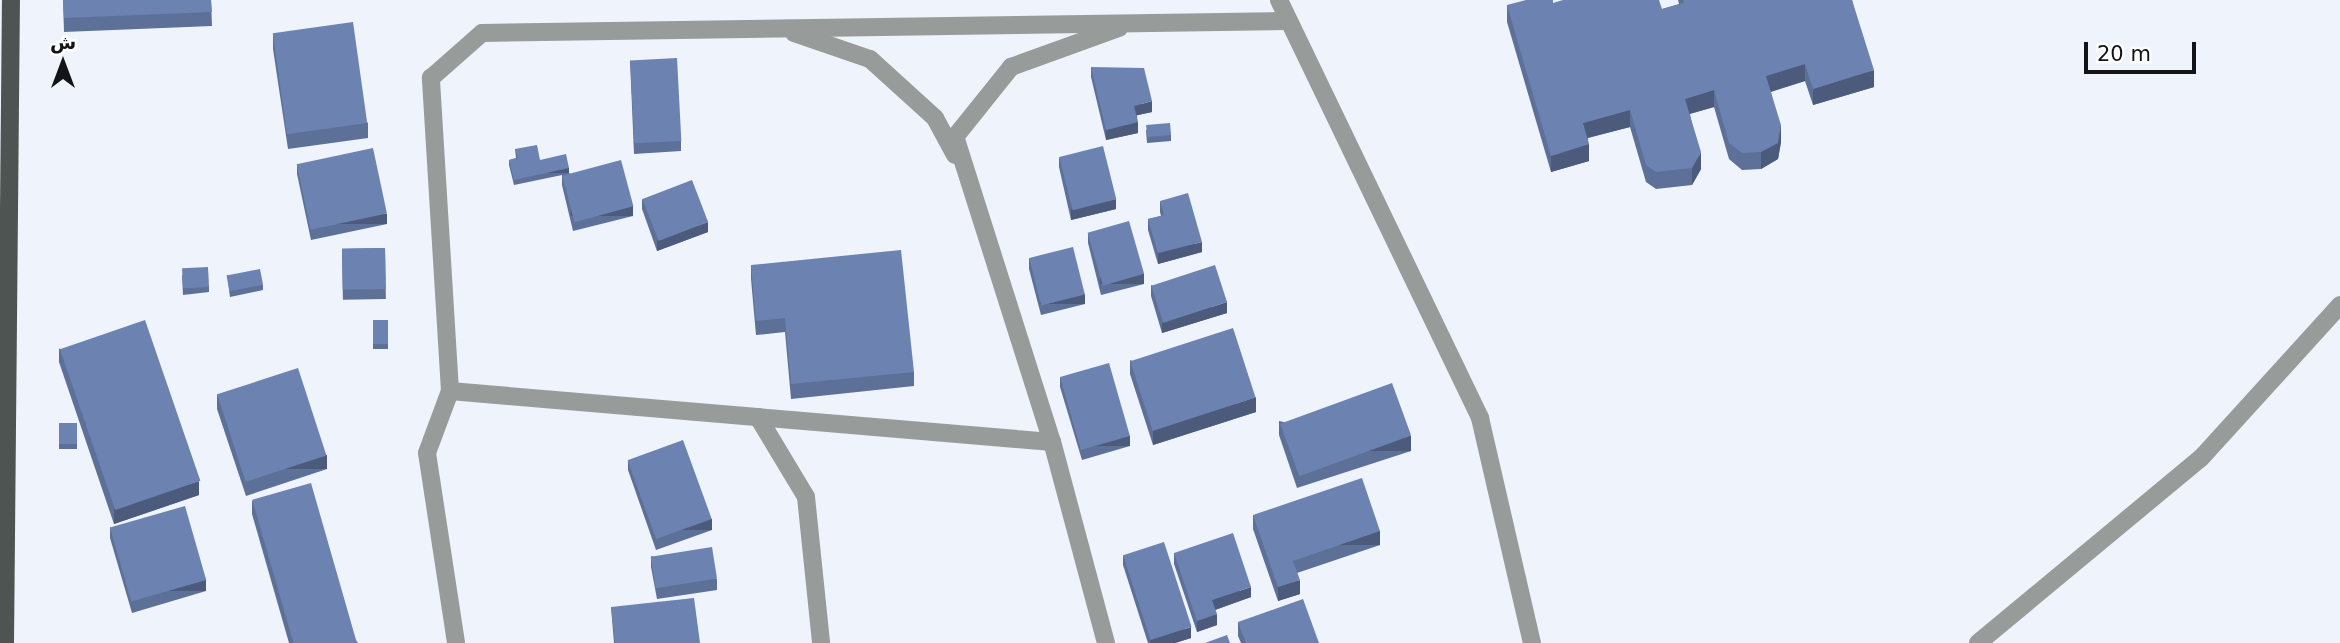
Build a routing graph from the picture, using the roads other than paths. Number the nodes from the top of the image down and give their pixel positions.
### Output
1 (11, 0) edge
2 (1279, 0) edge
3 (1286, 21) junction
4 (1133, 23) junction
5 (780, 29) junction
6 (968, 180) junction
7 (2340, 305) edge
8 (450, 391) junction
9 (758, 416) junction
10 (1052, 442) junction
11 (5, 643) edge
12 (456, 643) edge
13 (821, 643) edge
14 (1106, 643) edge
15 (1532, 643) edge
16 (1978, 643) edge

1 - 11 main road
2 - 3 street
3 - 4 street
3 - 15 street
4 - 5 street
4 - 6 street
5 - 6 street
5 - 8 street
6 - 10 street
7 - 16 street
8 - 9 street
8 - 12 street
9 - 10 street
9 - 13 street
10 - 14 street

